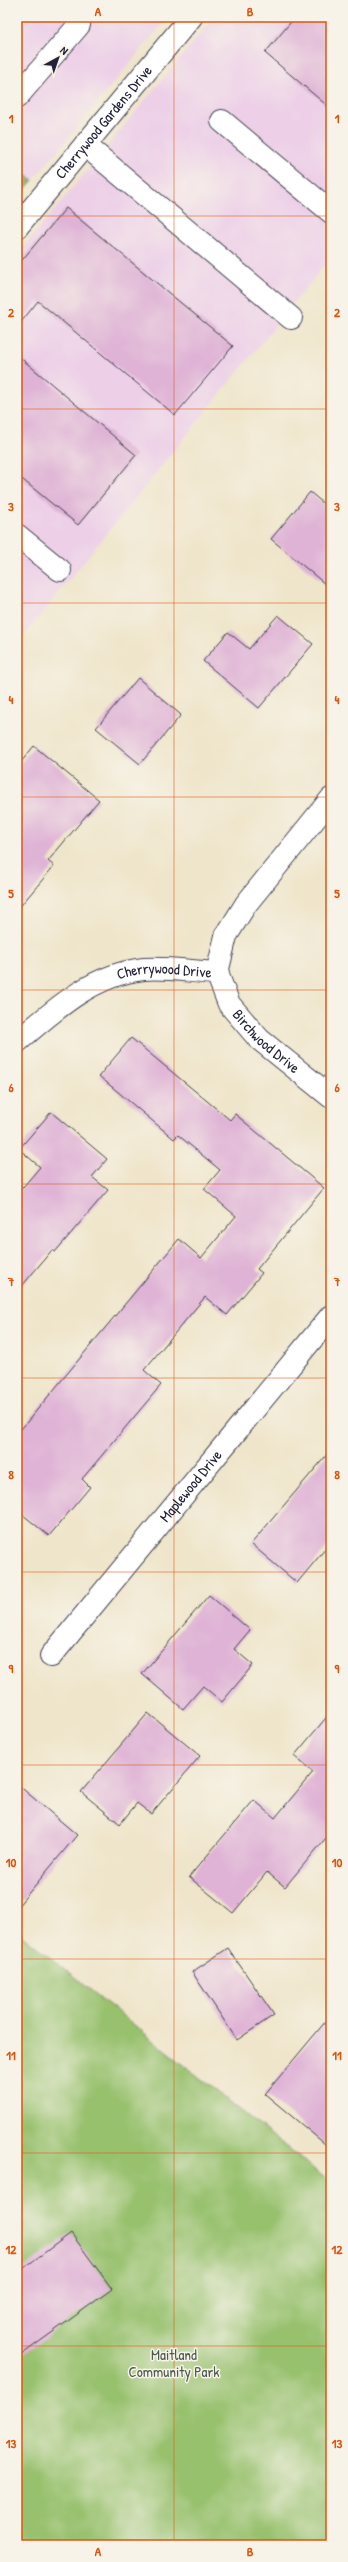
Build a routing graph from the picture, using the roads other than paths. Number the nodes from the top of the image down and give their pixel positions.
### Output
1 (80, 17) edge
2 (191, 17) edge
3 (17, 97) edge
4 (222, 121) dead end
5 (85, 145) junction
6 (331, 212) edge
7 (17, 227) edge
8 (291, 318) dead end
9 (17, 535) edge
10 (60, 570) dead end
11 (331, 799) edge
12 (217, 973) junction
13 (17, 1042) edge
14 (331, 1097) edge
15 (331, 1316) edge
16 (51, 1656) dead end

1 - 3 street
2 - 5 street, Cherrywood Gardens Drive
4 - 6 street
5 - 7 street, Cherrywood Gardens Drive
5 - 8 street
9 - 10 street
11 - 12 street, Cherrywood Drive
12 - 13 street, Cherrywood Drive
12 - 14 street, Birchwood Drive
15 - 16 street, Maplewood Drive

